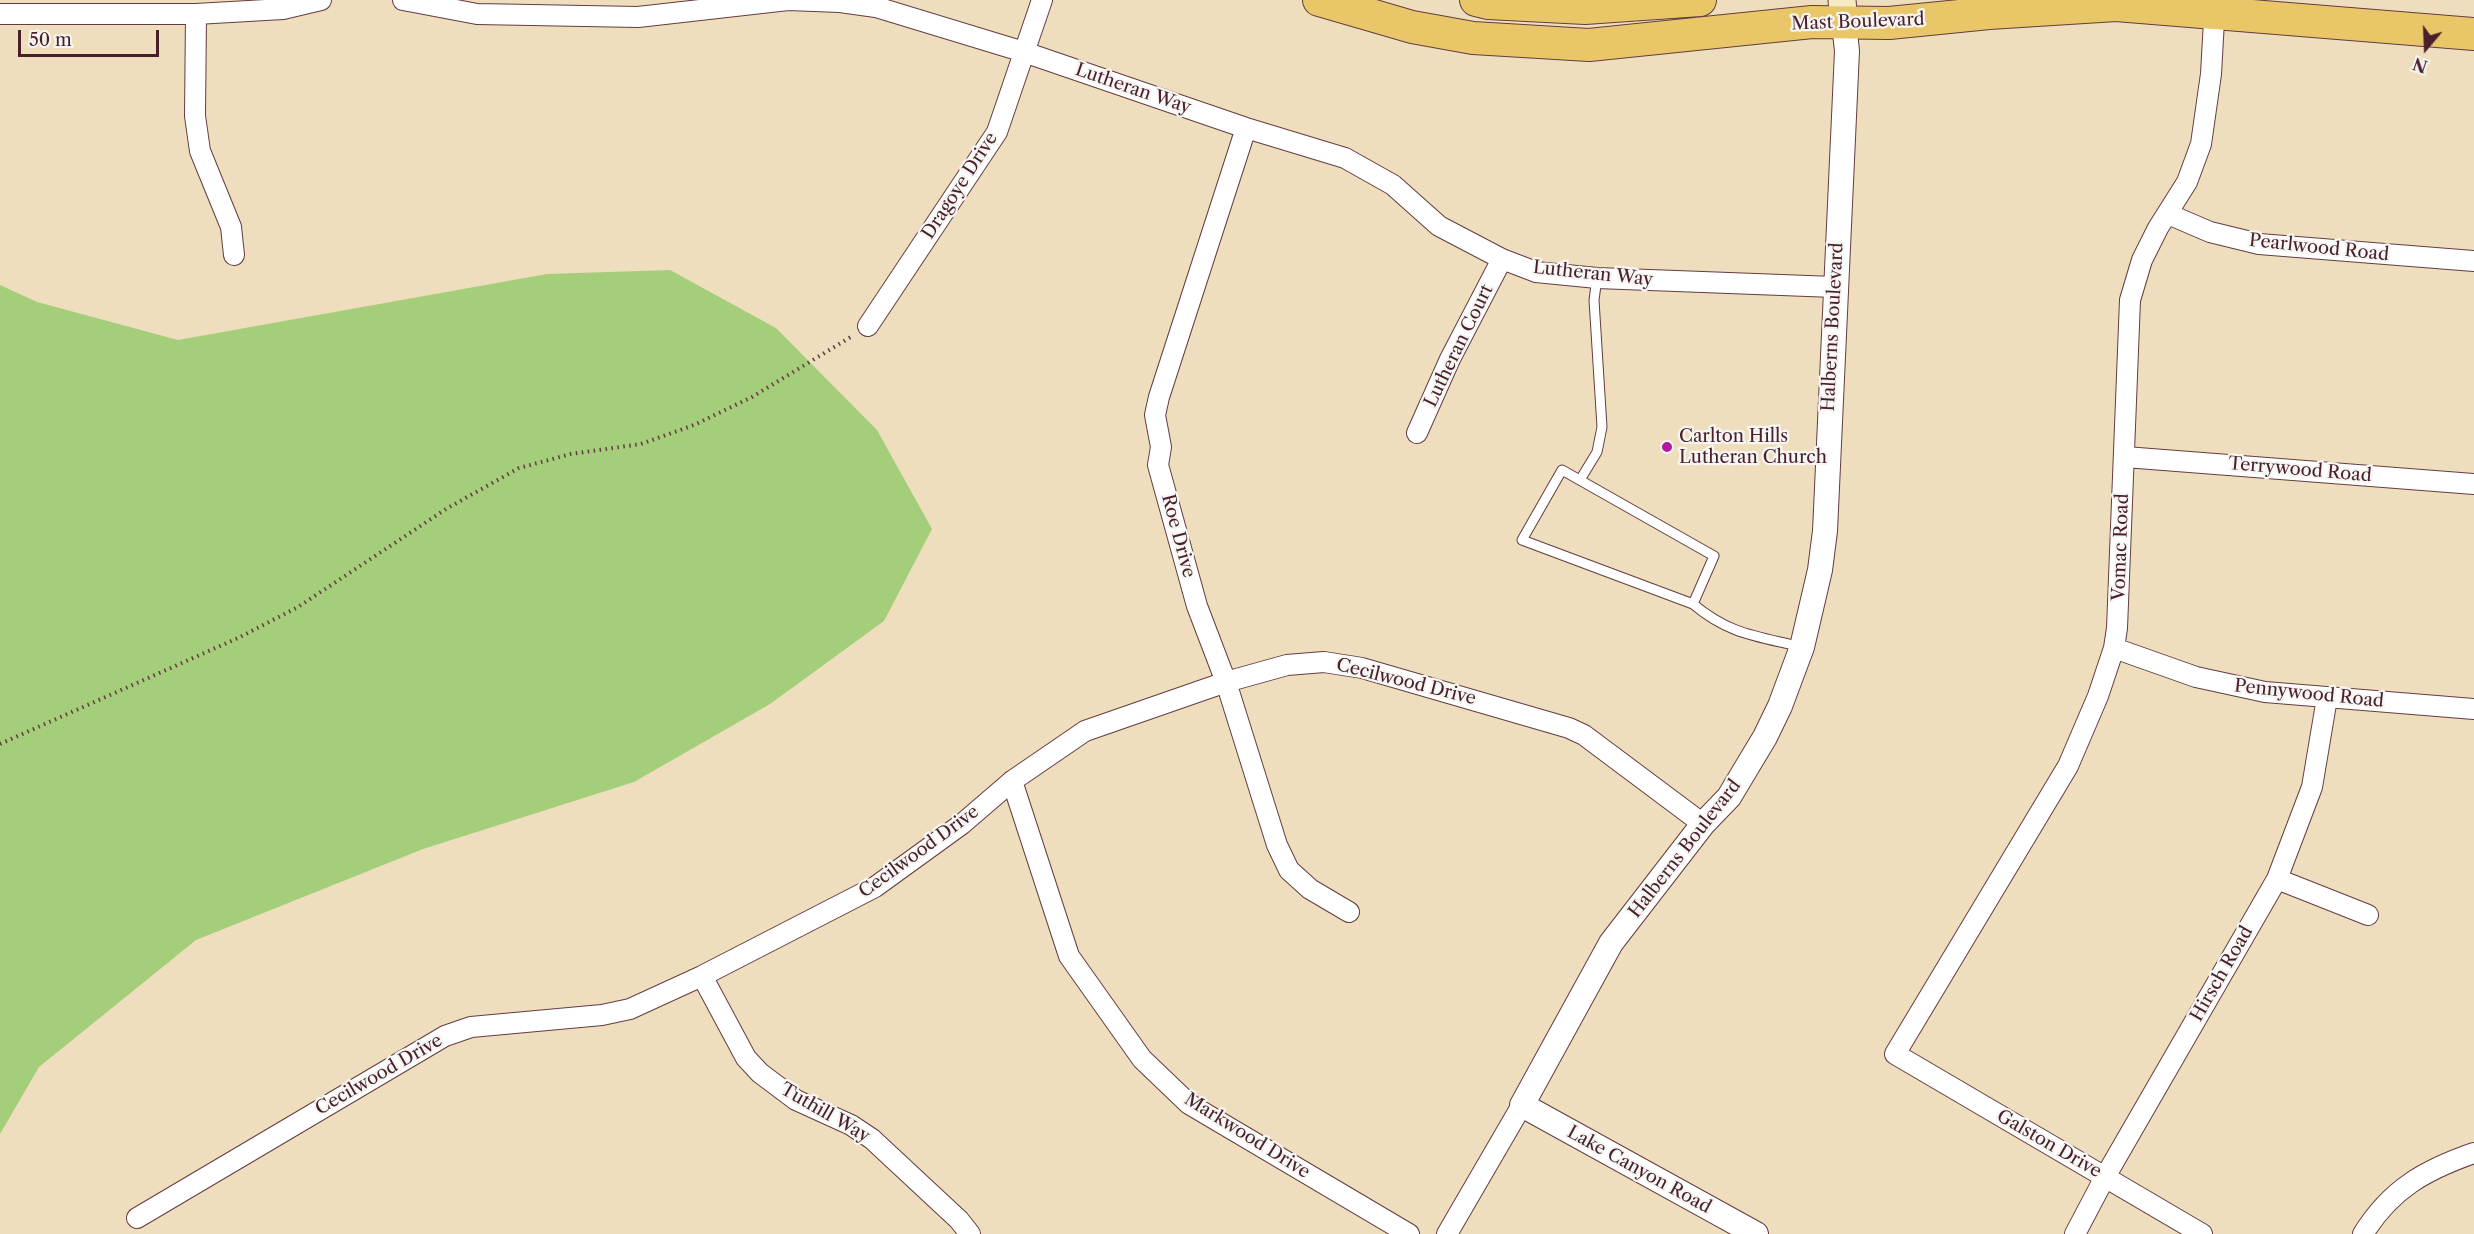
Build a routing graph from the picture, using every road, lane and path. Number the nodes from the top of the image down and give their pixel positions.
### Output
1 (321, 0) edge
2 (403, 0) edge
3 (1042, 0) edge
4 (1318, 0) edge
5 (1476, 0) edge
6 (1700, 0) edge
7 (1585, 4) edge
8 (2215, 6) edge
9 (1843, 12) edge
10 (0, 14) edge
11 (196, 14) junction
12 (2474, 34) edge
13 (1589, 45) junction
14 (1024, 52) junction
15 (1246, 128) junction
16 (2168, 214) junction
17 (234, 255) dead end
18 (1502, 259) junction
19 (2474, 261) edge
20 (1598, 278) junction
21 (1834, 287) junction
22 (868, 326) joint
23 (1417, 433) dead end
24 (2125, 457) junction
25 (1580, 480) junction
26 (2474, 484) edge
27 (1693, 604) junction
28 (1802, 647) junction
29 (2114, 648) junction
30 (1226, 682) junction
31 (2327, 698) junction
32 (2474, 709) edge
33 (0, 744) edge
34 (1012, 781) junction
35 (1703, 824) junction
36 (2277, 879) junction
37 (1349, 912) dead end
38 (2368, 915) dead end
39 (702, 976) junction
40 (1895, 1054) joint
41 (1522, 1105) junction
42 (2474, 1153) edge
43 (2105, 1178) junction
44 (137, 1218) dead end
45 (970, 1234) edge
46 (1409, 1234) edge
47 (1447, 1234) edge
48 (1756, 1234) edge
49 (2075, 1234) edge
50 (2202, 1234) edge
51 (2363, 1234) edge

1 - 11 street
2 - 14 street, Lutheran Way
3 - 14 street, Dragoye Drive
4 - 13 main road, Mast Boulevard
5 - 7 main road
6 - 7 main road
7 - 13 street
8 - 9 main road, Mast Boulevard
8 - 12 main road, Mast Boulevard
8 - 16 street, Vomac Road
9 - 13 main road, Mast Boulevard
9 - 21 street, Halberns Boulevard
10 - 11 street
11 - 17 street
14 - 15 street, Lutheran Way
14 - 22 street, Dragoye Drive
15 - 18 street, Lutheran Way
15 - 30 street, Roe Drive
16 - 19 street, Pearlwood Road
16 - 24 street, Vomac Road
18 - 20 street, Lutheran Way
18 - 23 street, Lutheran Court
20 - 21 street, Lutheran Way
20 - 25 lane
21 - 28 street, Halberns Boulevard
22 - 33 path
24 - 26 street, Terrywood Road
24 - 29 street, Vomac Road
25 - 27 lane
25 - 27 lane
27 - 28 lane
28 - 35 street, Halberns Boulevard
29 - 31 street, Pennywood Road
29 - 40 street, Vomac Road
30 - 34 street, Cecilwood Drive
30 - 35 street, Cecilwood Drive
30 - 37 street, Roe Drive
31 - 32 street, Pennywood Road
31 - 36 street, Hirsch Road
34 - 39 street, Cecilwood Drive
34 - 46 street, Markwood Drive
35 - 41 street, Halberns Boulevard
36 - 38 street
36 - 43 street, Hirsch Road
39 - 44 street, Cecilwood Drive
39 - 45 street, Tuthill Way
40 - 43 street, Galston Drive
41 - 47 street, Halberns Boulevard
41 - 48 street, Lake Canyon Road
42 - 51 street
43 - 49 street, Hirsch Road
43 - 50 street, Galston Drive

